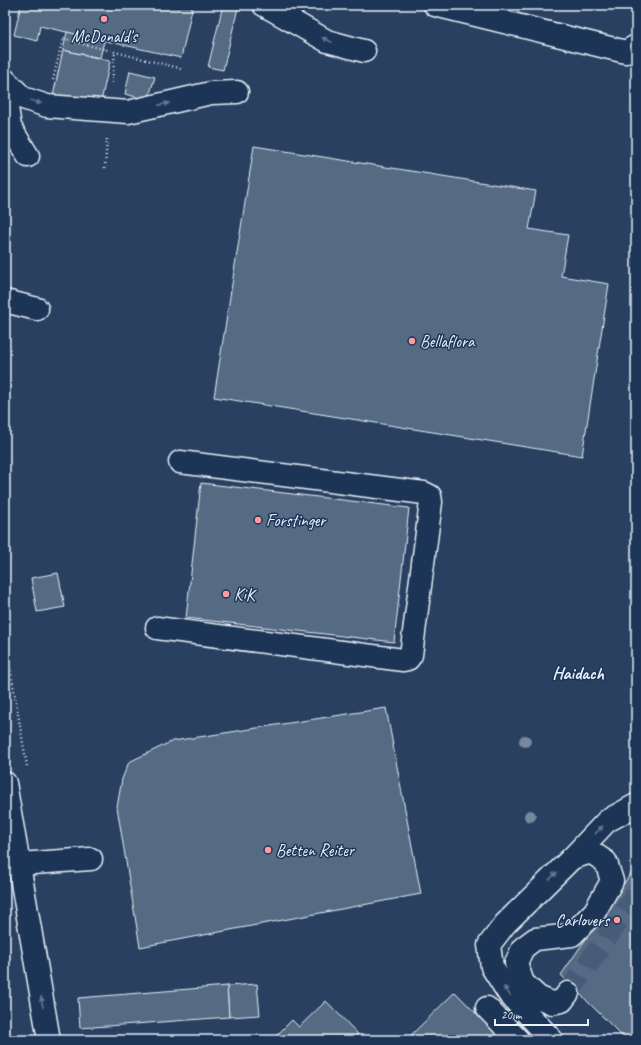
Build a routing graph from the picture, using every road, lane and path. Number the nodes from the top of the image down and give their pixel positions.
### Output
1 (264, 5) edge
2 (435, 5) edge
3 (86, 37) dead end
4 (83, 44) junction
5 (636, 46) edge
6 (364, 51) dead end
7 (5, 80) edge
8 (237, 92) dead end
9 (211, 93) junction
10 (5, 94) edge
11 (47, 106) junction
12 (28, 156) dead end
13 (5, 302) edge
14 (37, 309) dead end
15 (180, 462) dead end
16 (157, 628) dead end
17 (5, 783) edge
18 (636, 805) edge
19 (572, 858) junction
20 (91, 860) dead end
21 (12, 865) edge
22 (536, 892) junction
23 (549, 938) junction
24 (568, 993) tunnel mouth
25 (488, 1008) dead end
26 (49, 1040) edge
27 (518, 1040) edge
28 (552, 1040) edge

6 -> 1 main road
2 - 5 main road
3 - 4 path
4 - 9 path
4 - 11 path
7 -> 11 main road
8 - 9 main road
11 -> 9 main road
10 - 12 main road
13 - 14 main road
15 - 16 main road
17 - 21 main road
19 -> 18 main road
22 -> 19 main road
19 - 23 main road
20 - 21 main road
26 -> 21 main road
22 - 23 main road
28 -> 22 main road
23 - 24 main road
25 - 27 main road

